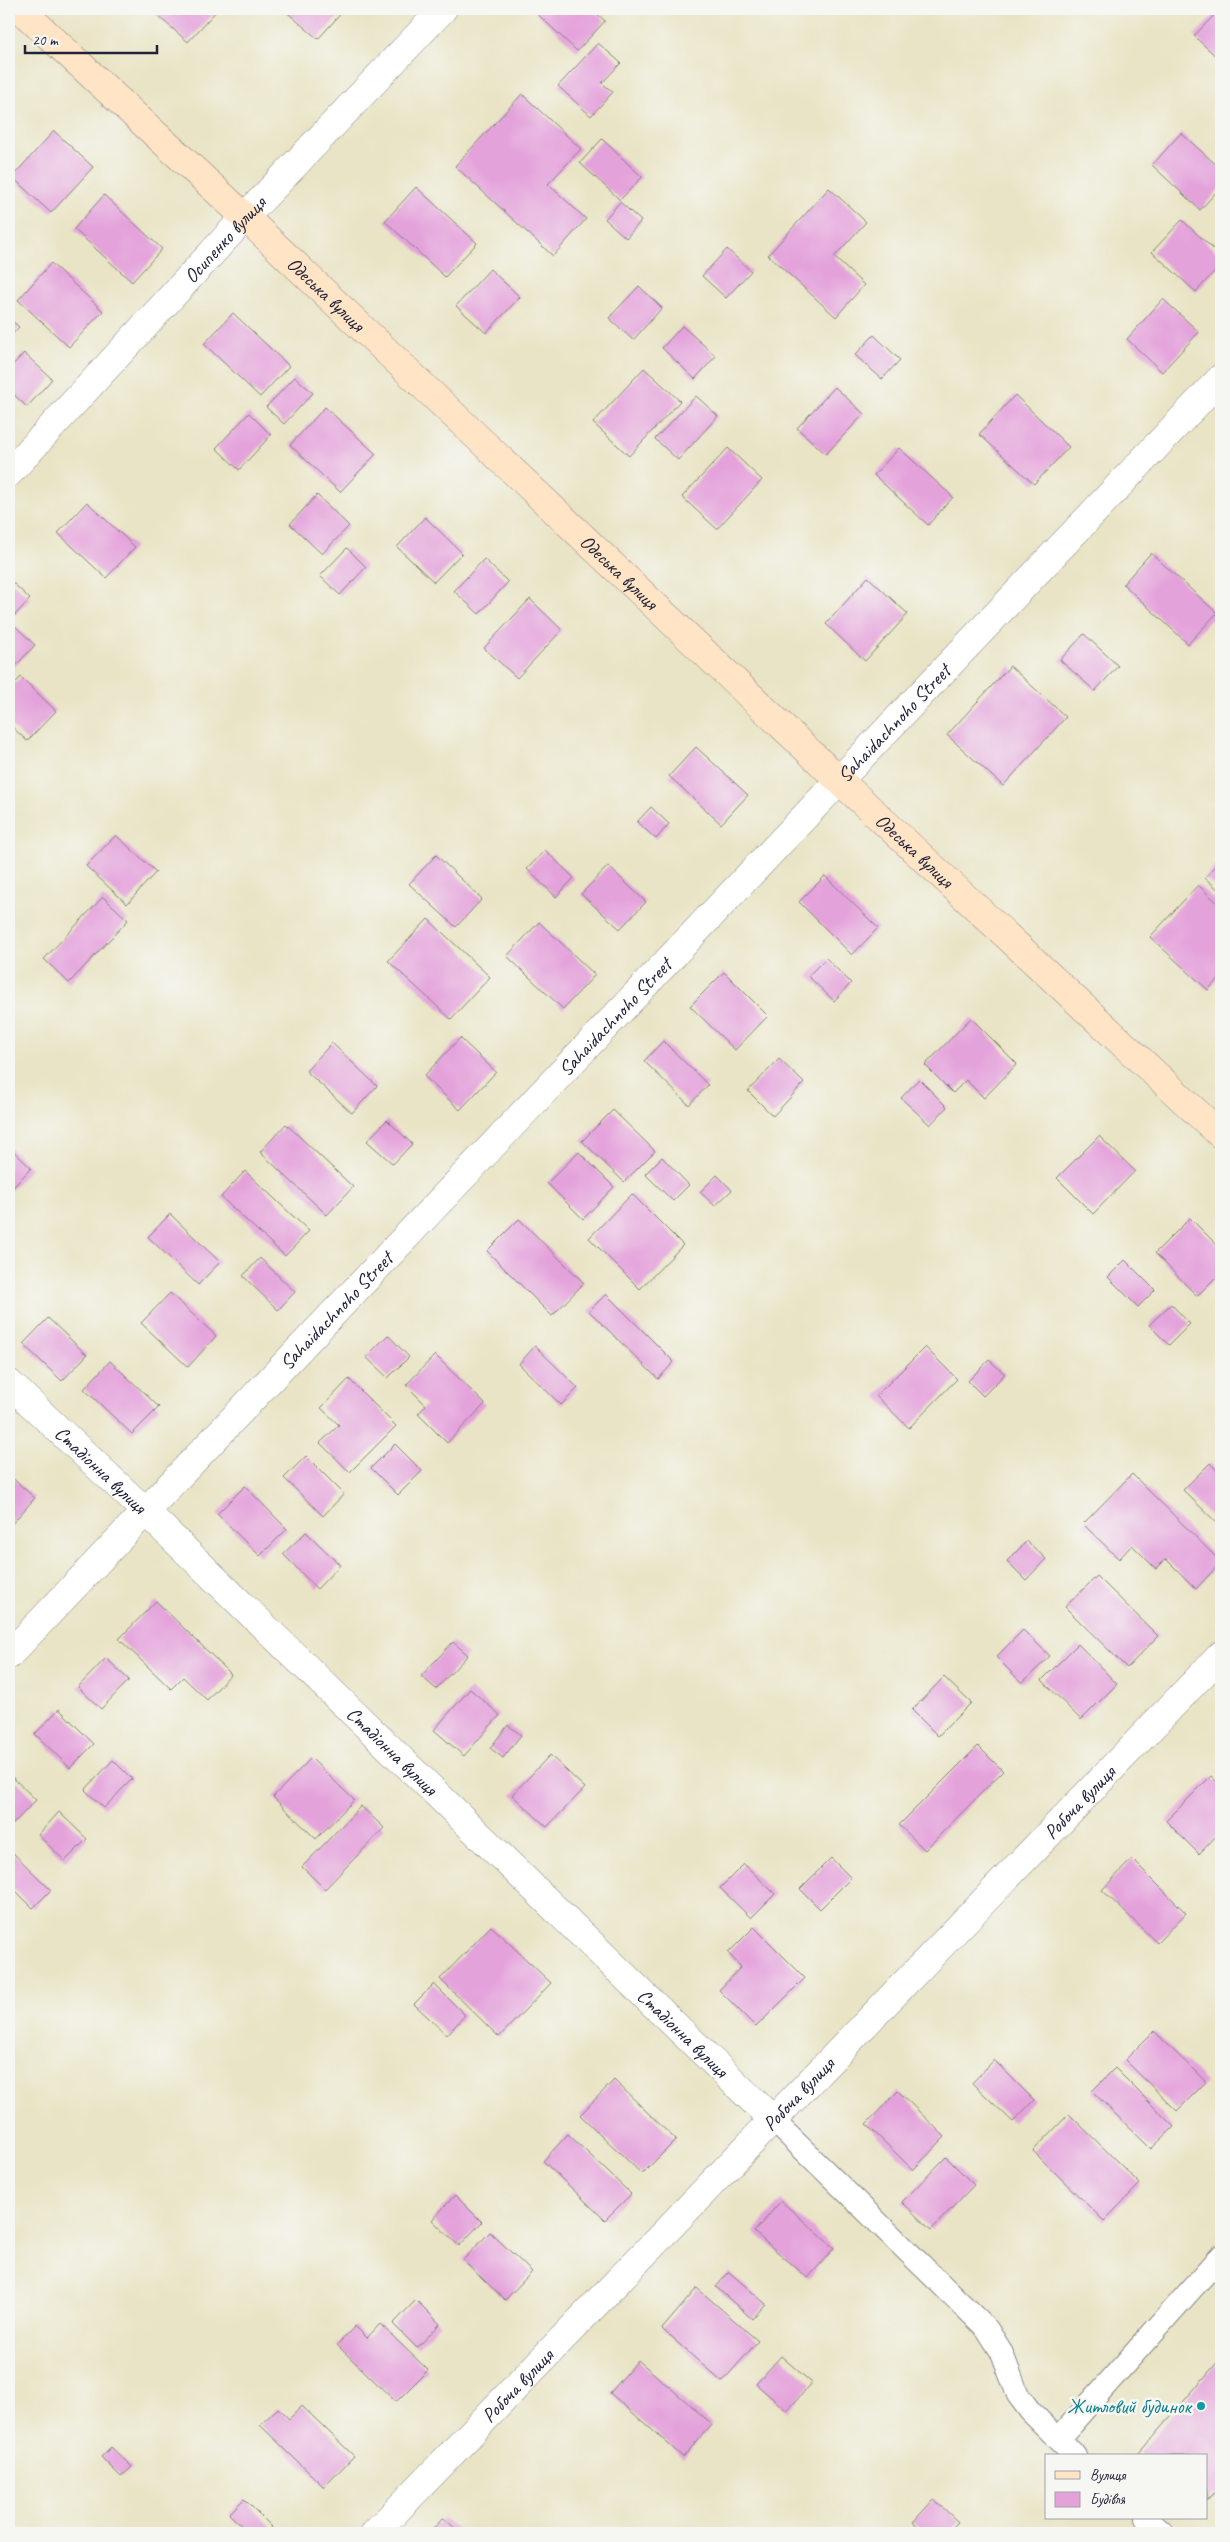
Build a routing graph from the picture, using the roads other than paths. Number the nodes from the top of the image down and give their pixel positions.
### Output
1 (20, 9) edge
2 (442, 9) edge
3 (245, 217) junction
4 (1221, 378) edge
5 (9, 473) edge
6 (840, 780) junction
7 (1221, 1135) edge
8 (9, 1382) edge
9 (144, 1510) junction
10 (9, 1655) edge
11 (1221, 1655) edge
12 (774, 2121) junction
13 (1221, 2256) edge
14 (1058, 2439) junction
15 (1074, 2454) edge
16 (1148, 2520) edge
17 (375, 2533) edge
18 (1163, 2533) edge

1 - 3 street, Одеська вулиця
2 - 3 street, Осипенко вулиця
3 - 5 street, Осипенко вулиця
3 - 6 street, Одеська вулиця
4 - 6 street, Sahaidachnoho Street
6 - 7 street, Одеська вулиця
6 - 9 street, Sahaidachnoho Street
8 - 9 street, Стадіонна вулиця
9 - 10 street, Sahaidachnoho Street
9 - 12 street, Стадіонна вулиця
11 - 12 street, Робоча вулиця
12 - 14 lane
12 - 17 street, Робоча вулиця
13 - 14 lane
14 - 15 lane
16 - 18 lane

